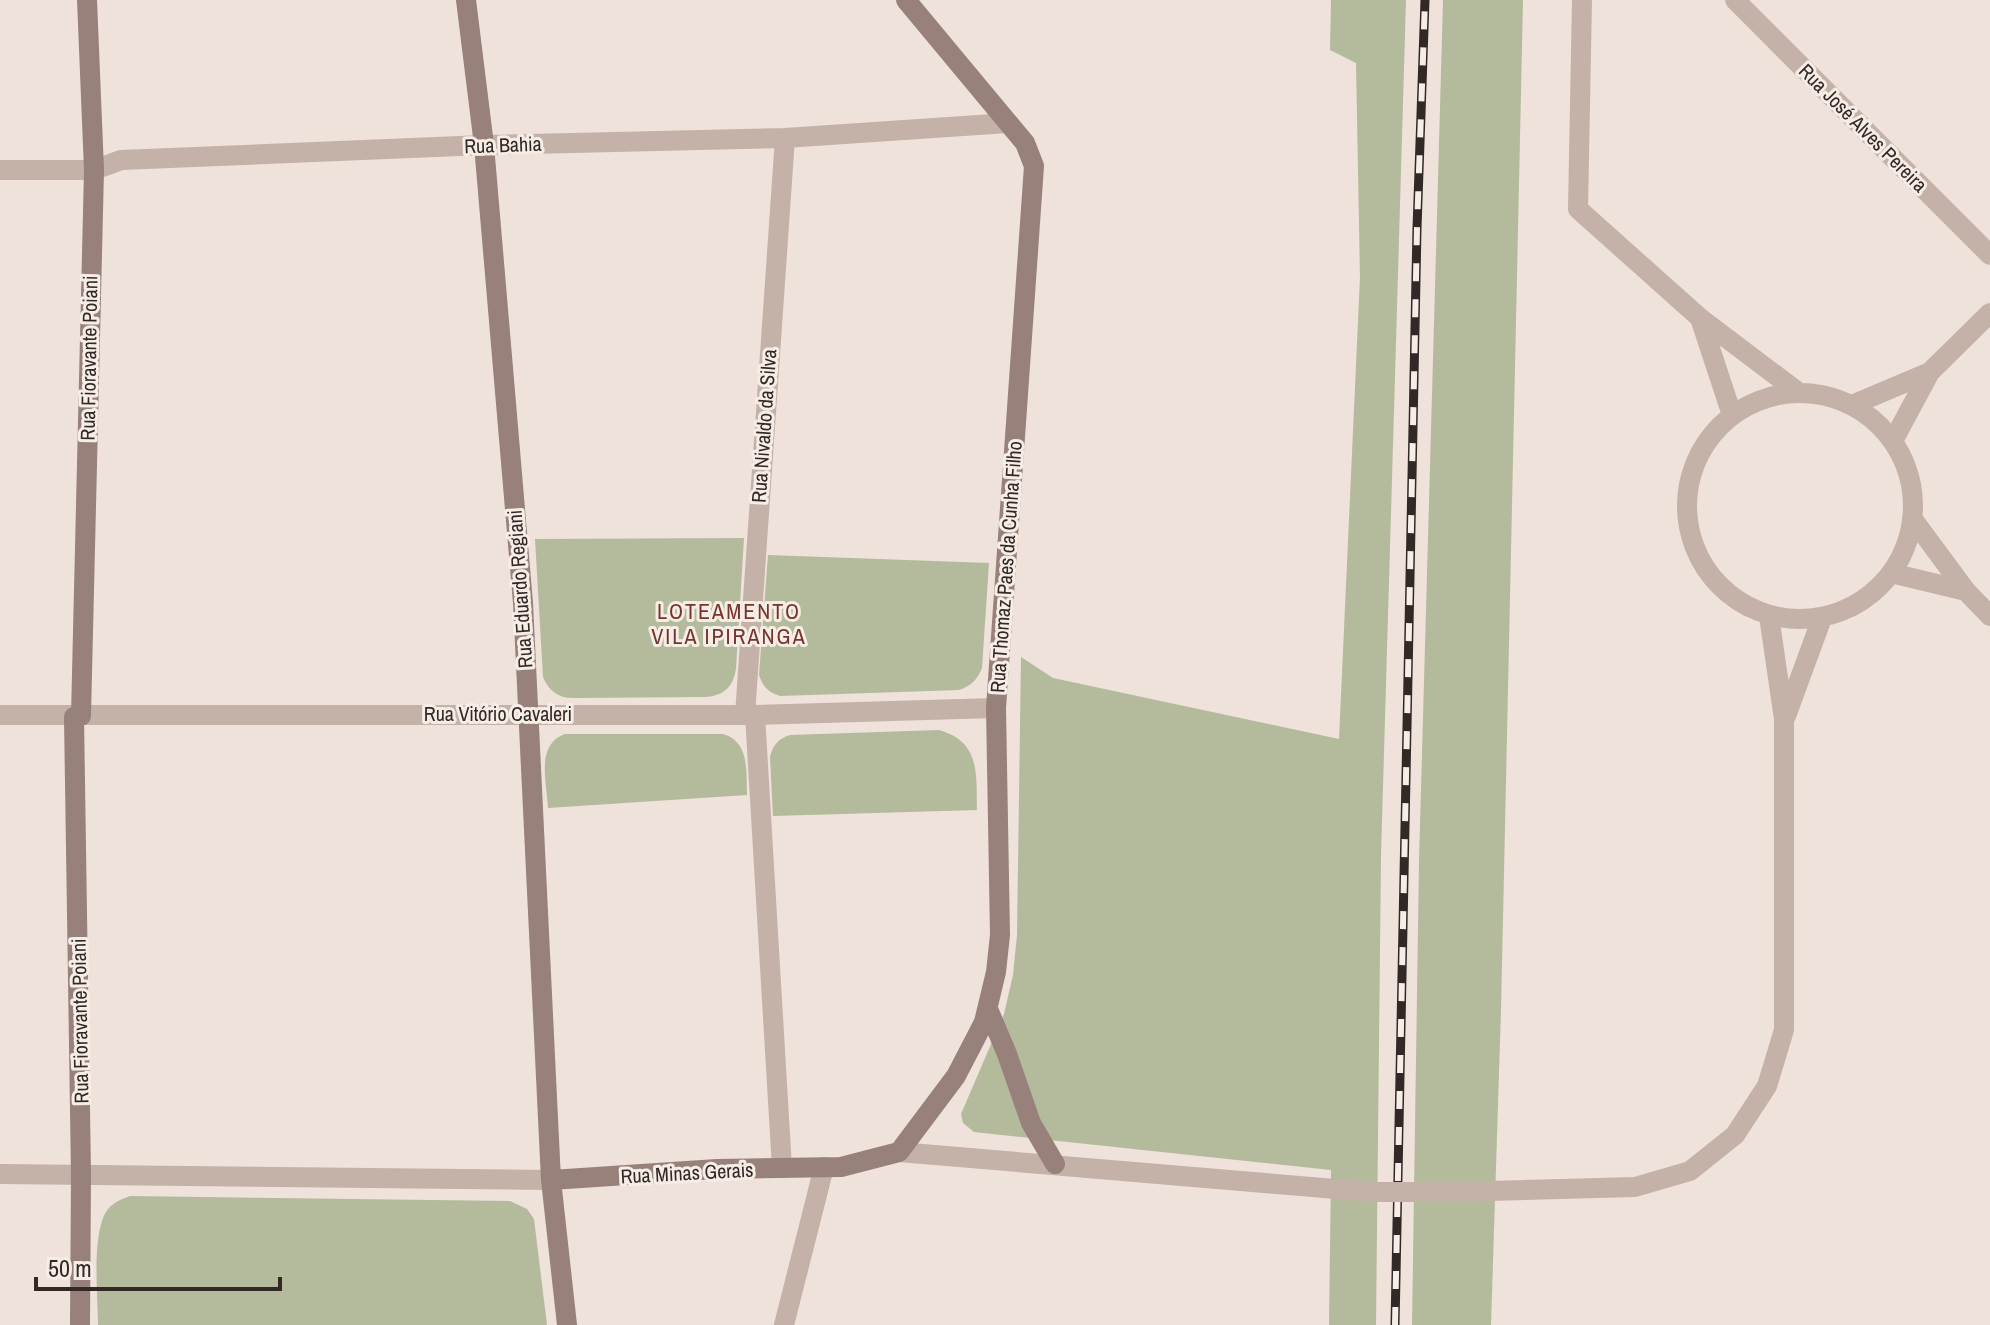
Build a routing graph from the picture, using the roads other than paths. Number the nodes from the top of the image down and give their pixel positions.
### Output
1 (87, 0) edge
2 (466, 0) edge
3 (906, 0) edge
4 (1582, 0) edge
5 (1735, 0) edge
6 (1008, 123) junction
7 (785, 138) junction
8 (484, 145) junction
9 (0, 170) edge
10 (94, 170) junction
11 (1990, 255) edge
12 (1990, 313) edge
13 (1700, 318) junction
14 (1930, 372) junction
15 (1798, 392) junction
16 (1852, 405) junction
17 (1732, 415) junction
18 (1893, 441) junction
19 (1912, 518) junction
20 (1891, 573) junction
21 (1966, 591) junction
22 (1769, 616) junction
23 (1990, 616) edge
24 (1822, 618) junction
25 (996, 708) junction
26 (528, 714) junction
27 (0, 715) edge
28 (750, 715) junction
29 (77, 716) junction
30 (1784, 719) junction
31 (988, 1009) junction
32 (899, 1152) junction
33 (1055, 1164) junction
34 (824, 1167) junction
35 (782, 1168) junction
36 (0, 1174) edge
37 (81, 1175) junction
38 (551, 1180) junction
39 (80, 1325) edge
40 (567, 1325) edge
41 (784, 1325) edge

1 - 10 street, Rua Fioravante Poiani
2 - 8 street, Rua Eduardo Regiani
3 - 6 street, Rua Thomaz Paes da Cunha Filho
4 - 13 street
5 - 11 street, Rua José Alves Pereira
6 - 7 street, Rua Bahia
6 - 25 street, Rua Thomaz Paes da Cunha Filho
7 - 8 street, Rua Bahia
7 - 28 street, Rua Nivaldo da Silva
8 - 10 street, Rua Bahia
8 - 26 street, Rua Eduardo Regiani
9 - 10 street, Rua Bahia
10 - 29 street, Rua Fioravante Poiani
12 - 14 street
13 - 15 street
13 - 17 street
14 - 16 street
14 - 18 street
15 - 16 street
15 - 17 street
16 - 18 street
17 - 22 street
18 - 19 street
19 - 20 street
19 - 21 street
20 - 21 street
20 - 24 street
21 - 23 street
22 - 24 street
22 - 30 street
24 - 30 street
25 - 28 street, Rua Vitório Cavaleri
25 - 31 street, Rua Thomaz Paes da Cunha Filho
26 - 28 street, Rua Vitório Cavaleri
26 - 29 street, Rua Vitório Cavaleri
26 - 38 street, Rua Eduardo Regiani
27 - 29 street, Rua Vitório Cavaleri
28 - 35 street, Rua Nivaldo da Silva
29 - 37 street, Rua Fioravante Poiani
30 - 33 street, Rua Minas Gerais, bridge
31 - 32 street, Rua Thomaz Paes da Cunha Filho
31 - 33 street
32 - 33 street, Rua Minas Gerais
32 - 34 street, Rua Minas Gerais
34 - 35 street, Rua Minas Gerais
34 - 41 street
35 - 38 street, Rua Minas Gerais
36 - 37 street, Rua Minas Gerais
37 - 38 street, Rua Minas Gerais
37 - 39 street, Rua Fioravante Poiani
38 - 40 street

